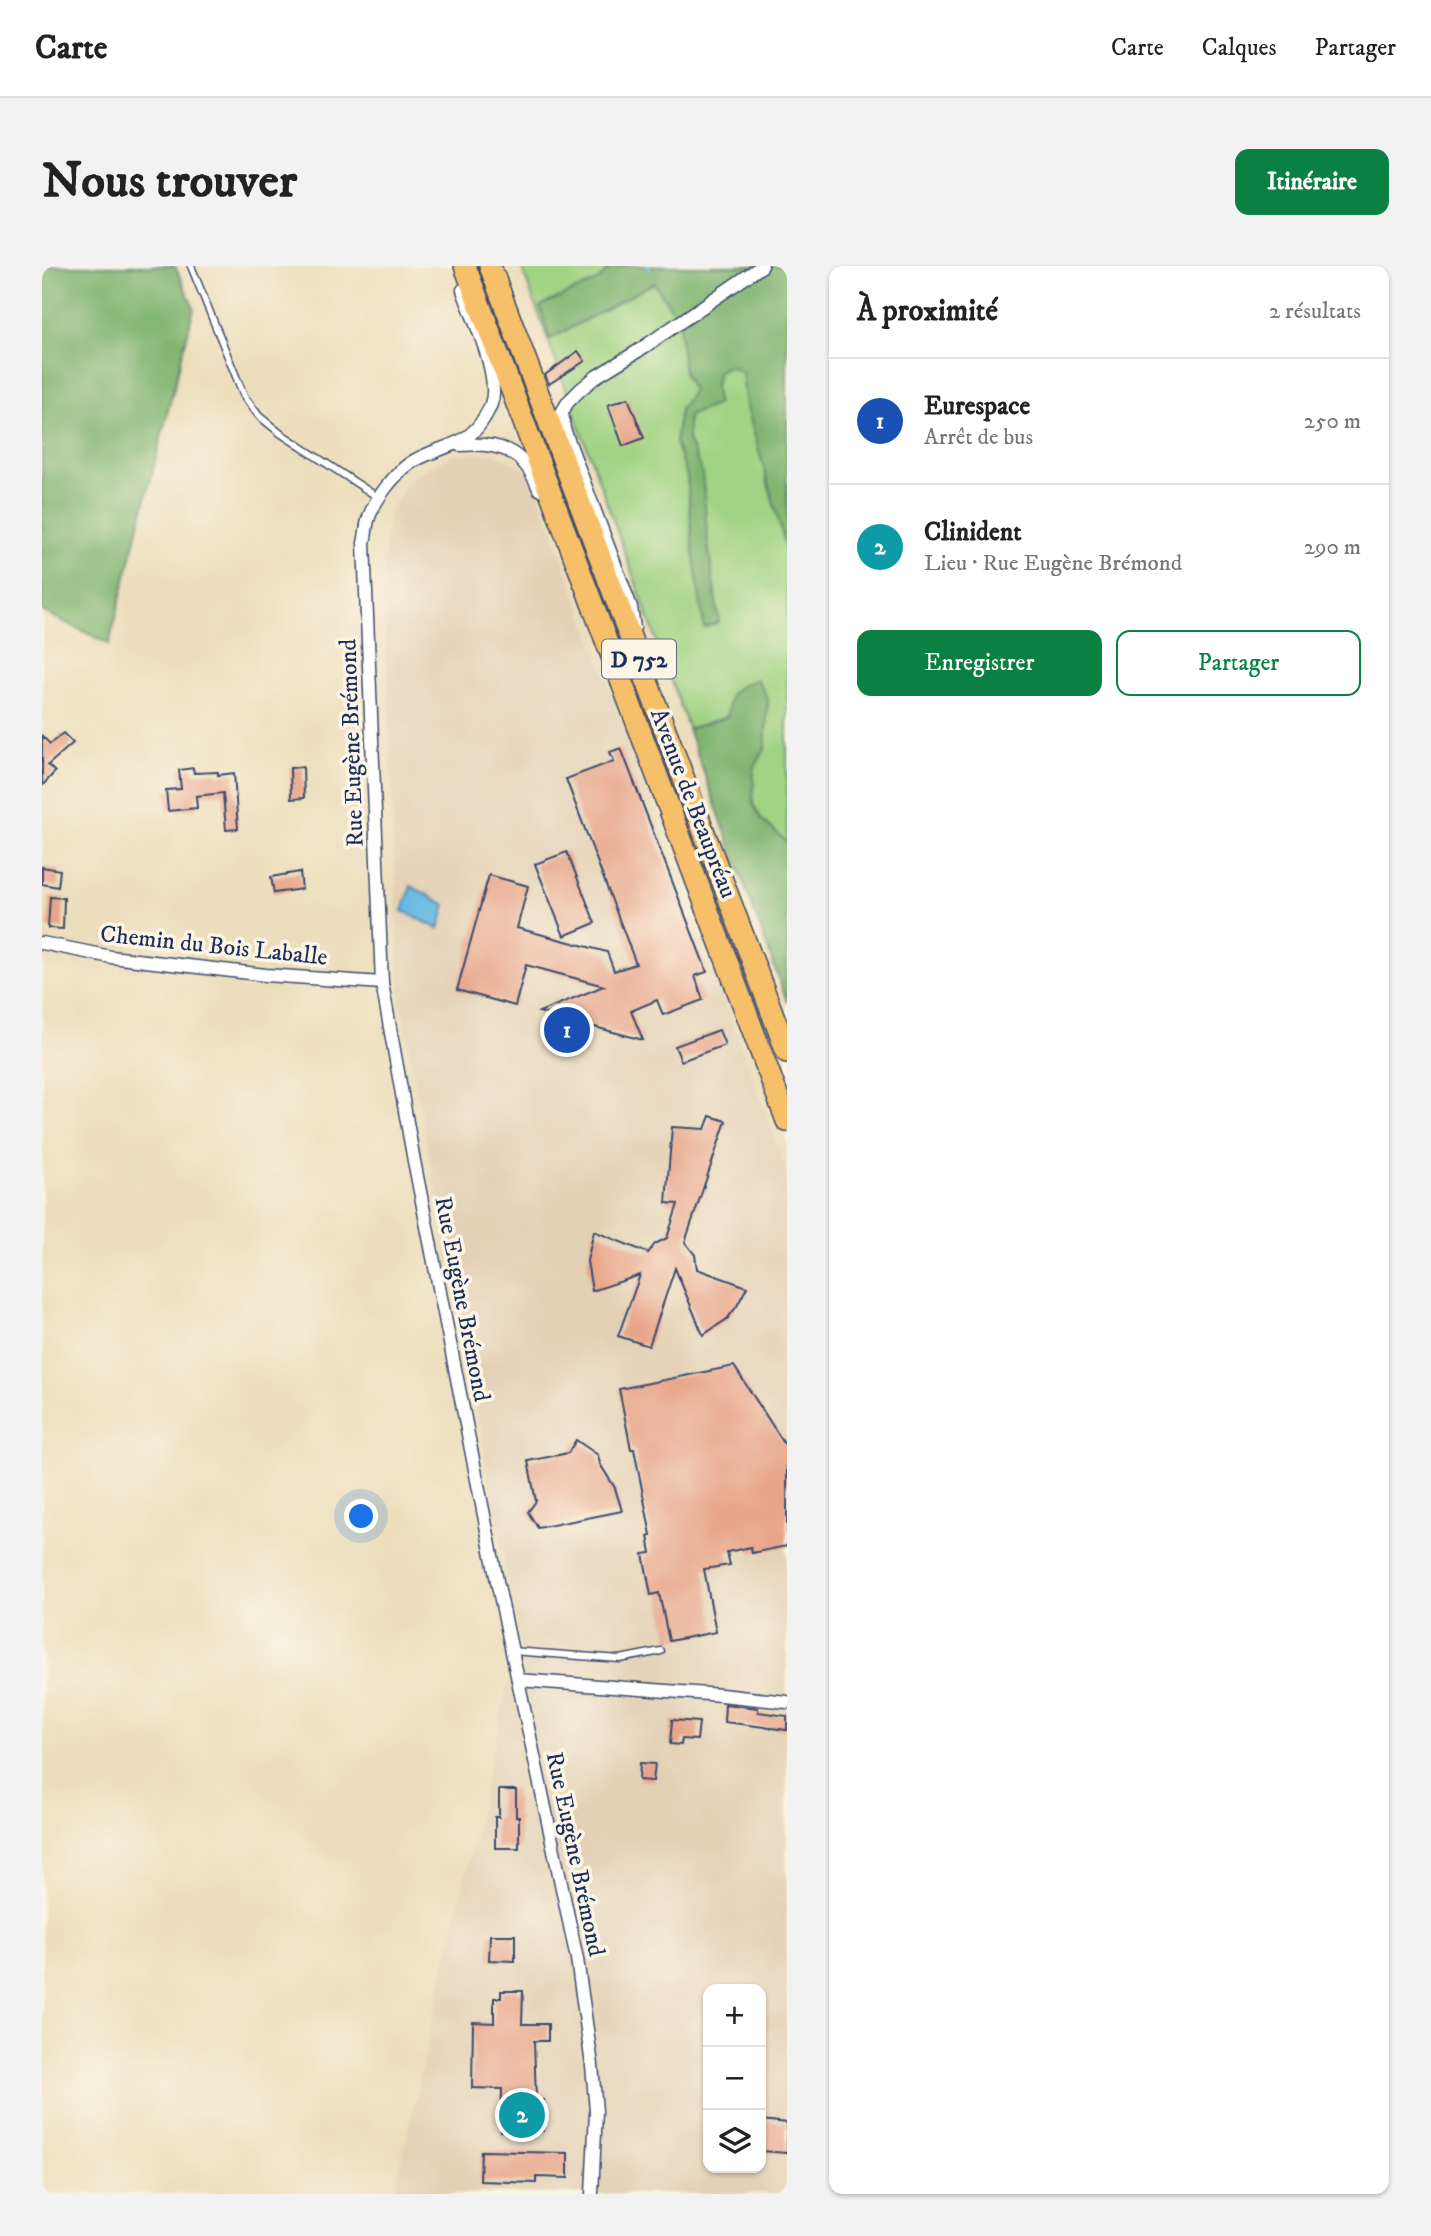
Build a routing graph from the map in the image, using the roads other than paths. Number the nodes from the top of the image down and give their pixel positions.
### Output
1 (191, 266) edge
2 (456, 266) edge
3 (465, 266) edge
4 (490, 266) edge
5 (762, 266) edge
6 (452, 446) junction
7 (379, 498) junction
8 (640, 662) junction
9 (633, 715) junction
10 (42, 943) edge
11 (382, 983) junction
12 (787, 1052) edge
13 (787, 1121) edge
14 (512, 1651) junction
15 (661, 1651) dead end
16 (518, 1680) junction
17 (787, 1702) edge
18 (592, 2194) edge

1 - 7 lane
2 - 6 street, Rue Eugène Brémond
3 - 9 highway, Avenue de Beaupréau / D 752
4 - 8 highway, Avenue de Beaupréau / D 752
5 - 8 street
6 - 7 street, Rue Eugène Brémond
6 - 9 street, Rue Eugène Brémond
7 - 11 street, Rue Eugène Brémond
8 - 12 highway, Avenue de Beaupréau / D 752
9 - 13 highway, Avenue de Beaupréau / D 752
10 - 11 street, Chemin du Bois Laballe
11 - 14 street, Rue Eugène Brémond
14 - 15 lane
14 - 16 street, Rue Eugène Brémond
16 - 17 street
16 - 18 street, Rue Eugène Brémond

